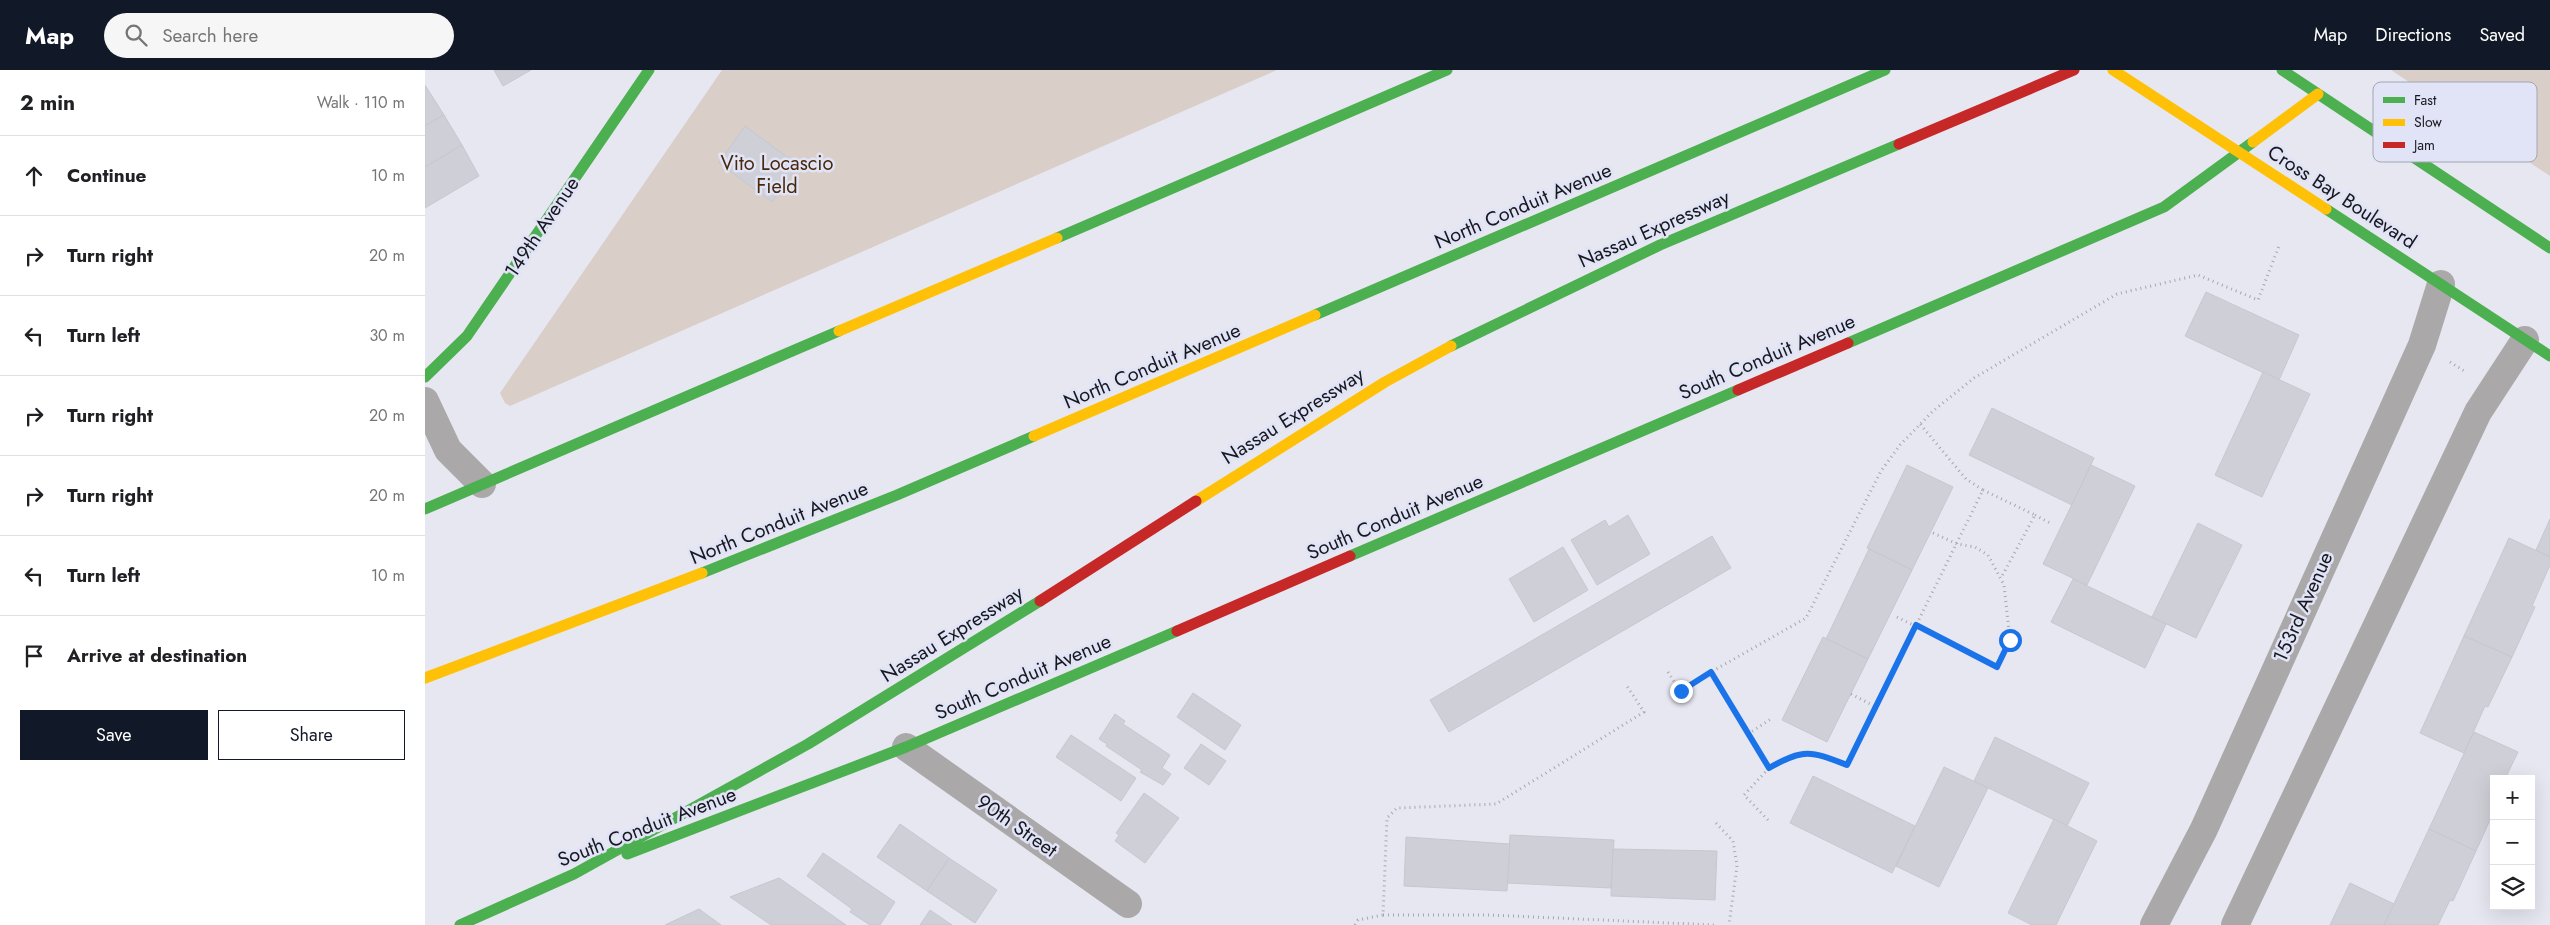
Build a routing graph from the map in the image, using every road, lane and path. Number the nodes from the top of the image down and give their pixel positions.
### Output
1 (649, 70) edge
2 (1447, 70) edge
3 (1885, 70) edge
4 (2074, 70) edge
5 (2113, 70) edge
6 (2282, 70) edge
7 (2318, 94) junction
8 (2373, 131) edge
9 (2239, 152) junction
10 (2420, 162) edge
11 (2279, 246) dead end
12 (2550, 248) edge
13 (2441, 284) junction
14 (2525, 340) junction
15 (2550, 356) edge
16 (2447, 360) dead end
17 (2472, 376) dead end
18 (425, 377) edge
19 (425, 401) edge
20 (1920, 424) junction
21 (482, 484) junction
22 (1983, 490) junction
23 (425, 508) edge
24 (2035, 515) junction
25 (2050, 523) dead end
26 (1931, 532) dead end
27 (1957, 544) junction
28 (2001, 578) junction
29 (1897, 617) dead end
30 (1916, 625) junction
31 (1668, 672) dead end
32 (1711, 672) junction
33 (425, 678) edge
34 (1627, 686) dead end
35 (1851, 694) dead end
36 (1876, 707) junction
37 (1771, 719) dead end
38 (1749, 734) junction
39 (907, 747) junction
40 (1769, 768) junction
41 (1768, 820) dead end
42 (1716, 823) dead end
43 (574, 874) junction
44 (1127, 904) dead end
45 (1383, 914) junction
46 (460, 925) edge
47 (1355, 925) edge
48 (1715, 925) edge
49 (1729, 925) edge
50 (2154, 925) edge
51 (2235, 925) edge

1 - 18 main road, 149th Avenue
2 - 21 main road
3 - 33 main road, North Conduit Avenue
4 - 43 main road, Nassau Expressway
5 - 9 main road, Cross Bay Boulevard
6 - 7 main road
7 - 8 main road
7 - 9 main road, South Conduit Avenue
9 - 13 main road, Cross Bay Boulevard
9 - 39 main road, South Conduit Avenue
10 - 12 main road
11 - 20 path
13 - 14 main road, Cross Bay Boulevard
13 - 50 street, 153rd Avenue
14 - 15 main road, Cross Bay Boulevard
14 - 51 street
16 - 17 path
19 - 21 street
20 - 22 path
20 - 32 path
21 - 23 main road
22 - 24 path
22 - 27 path
24 - 25 path
24 - 28 path
26 - 27 path
27 - 28 path
27 - 30 path
28 - 30 path
29 - 30 path
30 - 36 path
31 - 32 path
32 - 38 path
34 - 45 path
35 - 36 path
36 - 40 path
37 - 38 path
38 - 40 path
39 - 43 main road, South Conduit Avenue
39 - 44 street, 90th Street
40 - 41 path
42 - 49 path
43 - 46 main road, South Conduit Avenue
45 - 47 path
45 - 48 path

